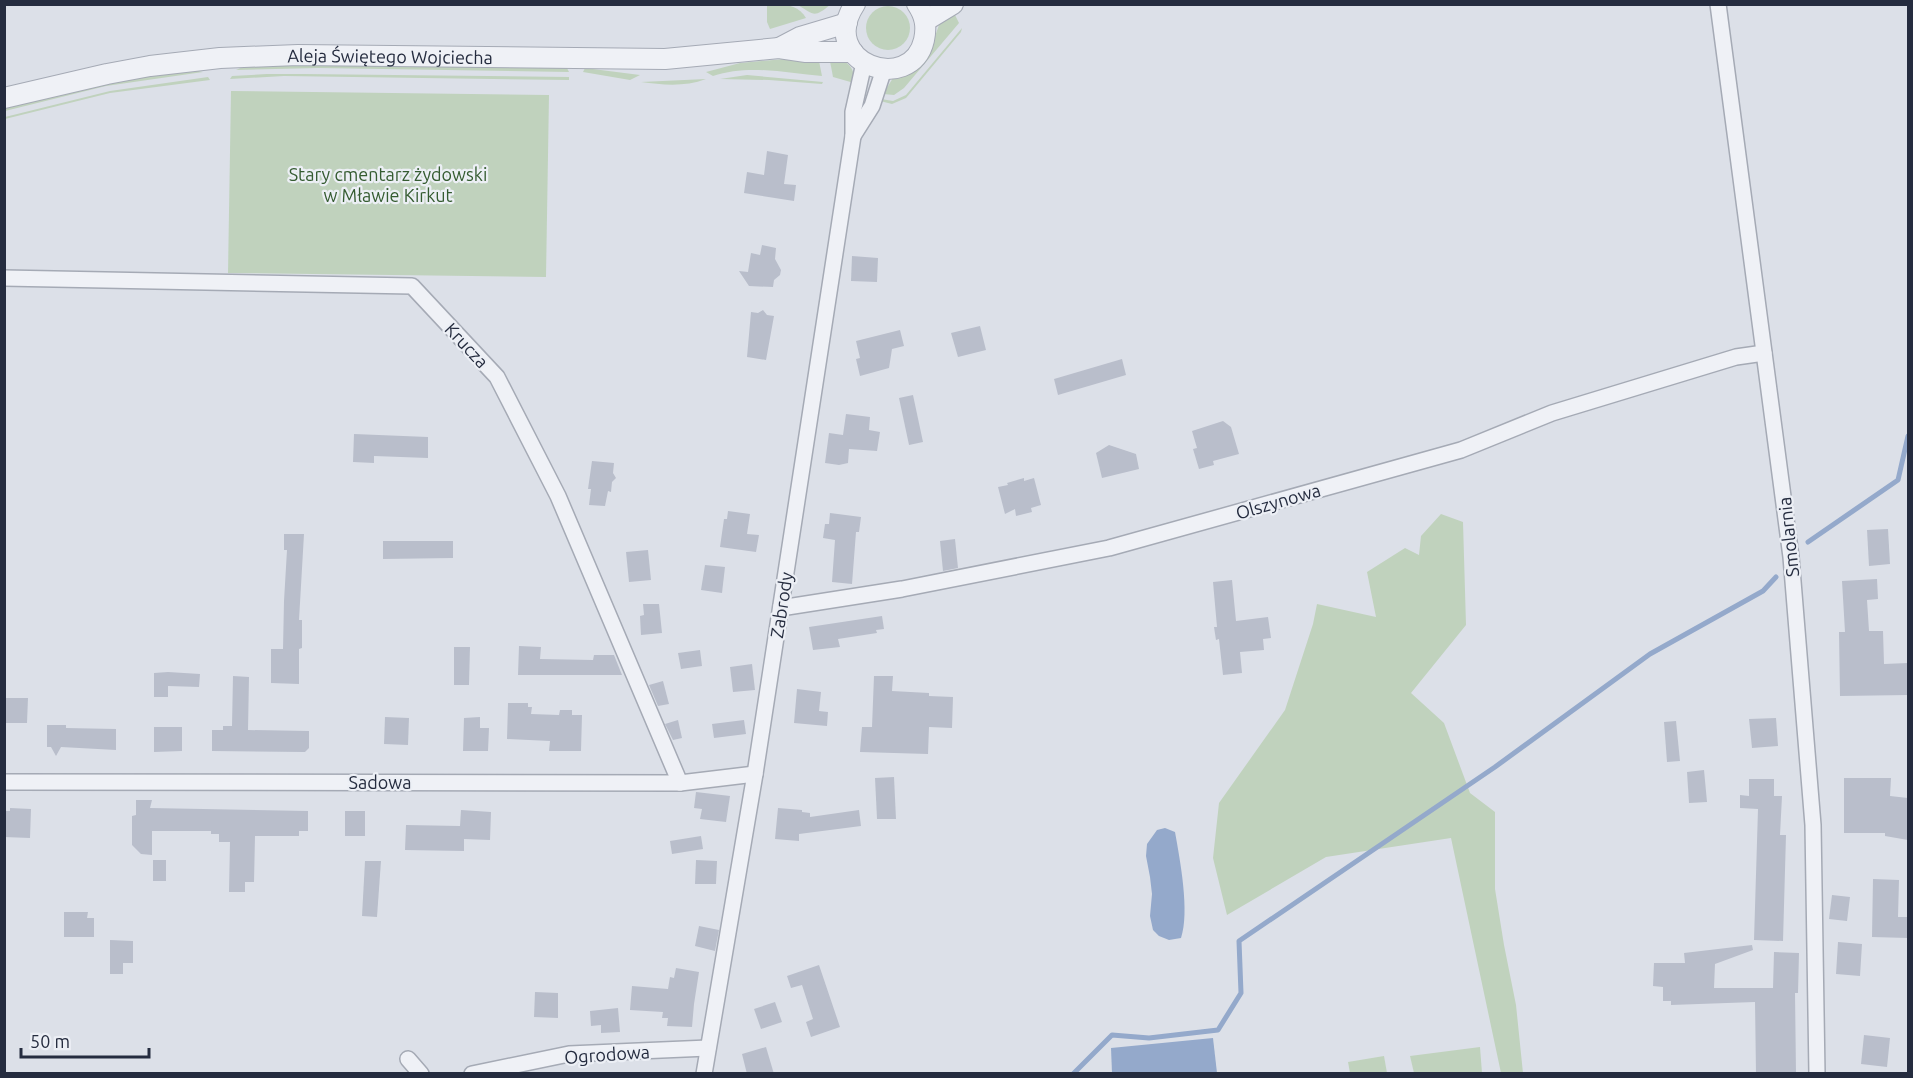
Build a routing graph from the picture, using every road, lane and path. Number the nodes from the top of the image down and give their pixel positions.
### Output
1 (855, 4) edge
2 (953, 4) edge
3 (1718, 4) edge
4 (921, 13) edge
5 (847, 23) junction
6 (779, 48) junction
7 (859, 57) junction
8 (884, 69) junction
9 (5, 97) edge
10 (853, 136) junction
11 (4, 278) edge
12 (1764, 353) junction
13 (781, 606) junction
14 (755, 774) junction
15 (4, 782) edge
16 (680, 783) junction
17 (708, 1048) junction
18 (408, 1059) dead end
19 (421, 1074) edge
20 (472, 1074) edge
21 (704, 1074) edge
22 (1817, 1074) edge

1 - 5 street
2 - 4 street
3 - 12 street, Smolarnia
4 - 8 street
5 - 6 street, Aleja Świętego Wojciecha
5 - 7 street
6 - 7 street, Aleja Świętego Wojciecha
6 - 9 street, Aleja Świętego Wojciecha
7 - 8 street, Aleja Świętego Wojciecha
7 - 10 street, Zabrody
8 - 10 street, Zabrody
10 - 13 street, Zabrody
11 - 16 street, Krucza
12 - 13 street, Olszynowa
12 - 22 street, Smolarnia
13 - 14 street, Zabrody
14 - 16 street, Sadowa
14 - 17 street, Zabrody
15 - 16 street, Sadowa
17 - 20 street, Ogrodowa
17 - 21 street, Zabrody
18 - 19 street

